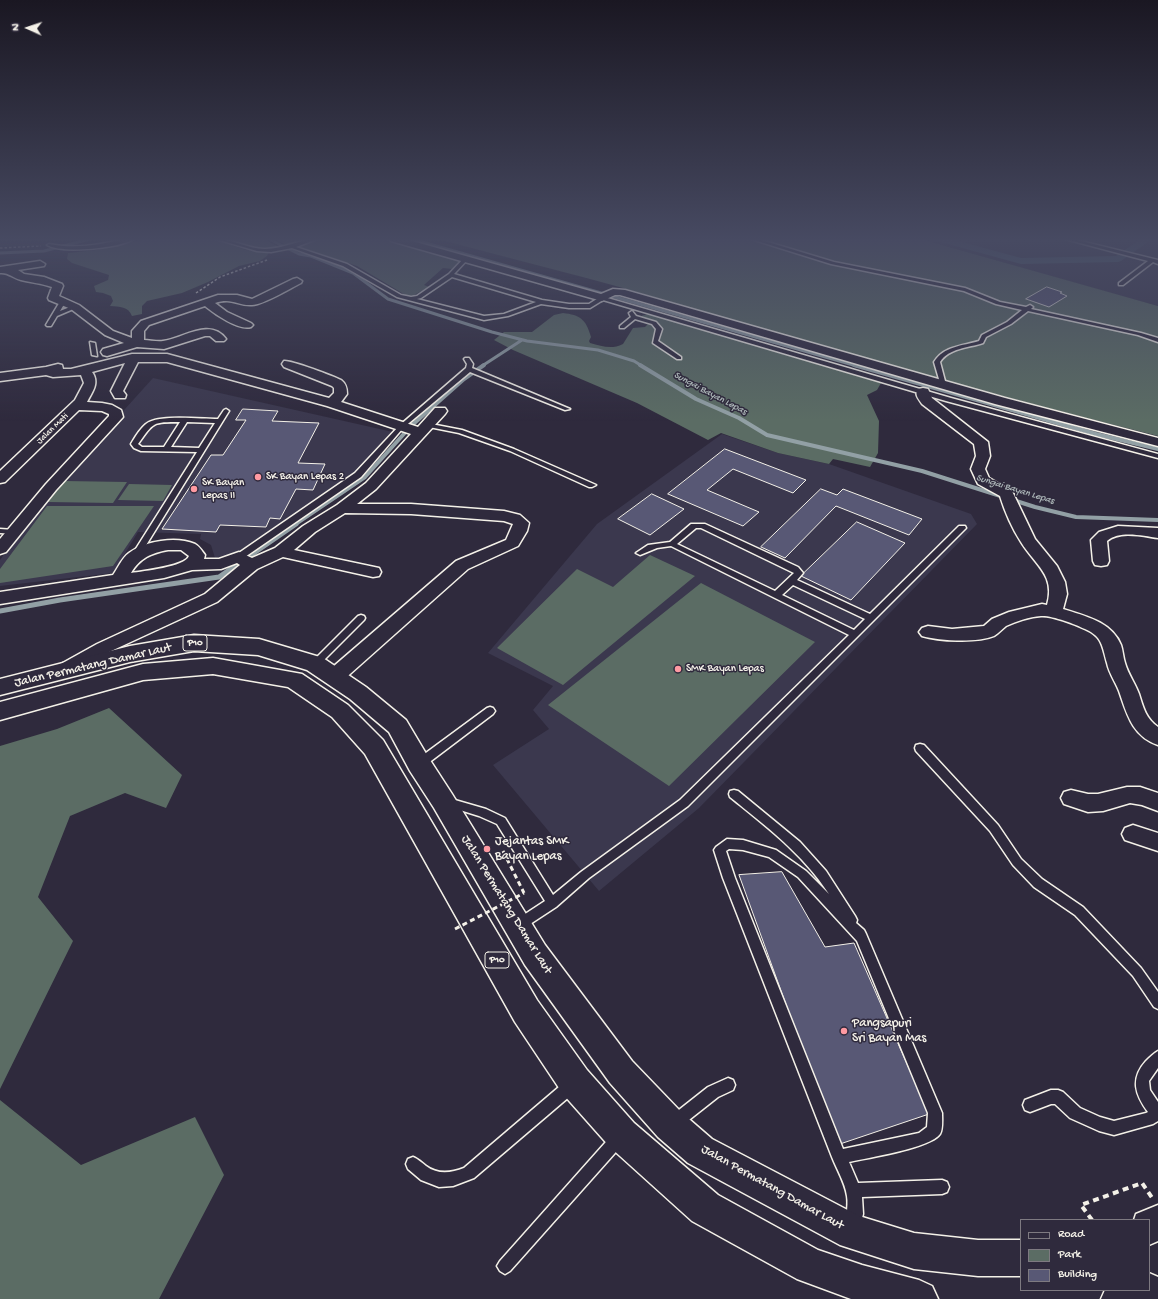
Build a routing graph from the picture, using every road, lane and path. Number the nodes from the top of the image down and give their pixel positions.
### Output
1 (58, 300) edge
2 (203, 300) edge
3 (219, 300) edge
4 (241, 300) edge
5 (259, 300) edge
6 (411, 300) edge
7 (534, 300) edge
8 (600, 300) edge
9 (613, 300) edge
10 (647, 300) edge
11 (992, 300) edge
12 (63, 301) junction
13 (542, 302) junction
14 (998, 302) junction
15 (208, 303) junction
16 (622, 304) junction
17 (1034, 306) dead end
18 (75, 307) junction
19 (1027, 309) junction
20 (54, 315) junction
21 (634, 317) junction
22 (1014, 318) junction
23 (49, 325) dead end
24 (247, 325) dead end
25 (622, 327) dead end
26 (220, 339) dead end
27 (1158, 340) edge
28 (92, 343) dead end
29 (136, 343) junction
30 (95, 355) junction
31 (132, 358) junction
32 (679, 358) dead end
33 (467, 359) dead end
34 (288, 364) dead end
35 (47, 371) junction
36 (84, 371) junction
37 (475, 371) junction
38 (0, 377) edge
39 (943, 385) junction
40 (923, 392) junction
41 (120, 395) dead end
42 (332, 403) junction
43 (76, 406) junction
44 (567, 409) dead end
45 (226, 411) dead end
46 (440, 411) dead end
47 (185, 420) junction
48 (220, 421) junction
49 (413, 429) junction
50 (1158, 442) edge
51 (166, 449) junction
52 (202, 450) junction
53 (1158, 456) edge
54 (0, 480) edge
55 (592, 485) dead end
56 (342, 508) junction
57 (962, 528) dead end
58 (7, 531) edge
59 (1158, 533) edge
60 (672, 544) junction
61 (0, 549) edge
62 (281, 552) junction
63 (640, 553) dead end
64 (136, 555) junction
65 (245, 561) junction
66 (1102, 561) dead end
67 (191, 565) junction
68 (373, 572) dead end
69 (119, 580) junction
70 (792, 581) junction
71 (776, 595) junction
72 (0, 598) edge
73 (1054, 612) junction
74 (361, 618) dead end
75 (871, 618) junction
76 (928, 632) dead end
77 (855, 634) junction
78 (68, 669) junction
79 (325, 670) junction
80 (0, 687) edge
81 (0, 711) edge
82 (490, 711) dead end
83 (1158, 737) edge
84 (920, 748) dead end
85 (419, 764) junction
86 (734, 794) dead end
87 (1071, 798) dead end
88 (443, 801) junction
89 (1158, 802) edge
90 (1133, 834) dead end
91 (1158, 842) edge
92 (502, 849) dead end
93 (552, 904) junction
94 (517, 926) junction
95 (455, 929) dead end
96 (862, 938) junction
97 (1158, 1003) edge
98 (1158, 1058) edge
99 (575, 1082) junction
100 (728, 1085) dead end
101 (1030, 1105) dead end
102 (1158, 1113) edge
103 (670, 1125) junction
104 (622, 1135) junction
105 (839, 1157) junction
106 (413, 1164) dead end
107 (942, 1187) dead end
108 (854, 1190) junction
109 (1158, 1206) edge
110 (1091, 1219) edge
111 (853, 1232) junction
112 (1020, 1258) edge
113 (505, 1266) dead end
114 (919, 1299) edge

1 - 12 street
2 - 15 path
3 - 15 street
4 - 5 street
6 - 13 lane
7 - 13 lane
8 - 13 lane
9 - 16 lane
10 - 39 street
11 - 14 lane
12 - 18 street
12 - 20 lane
14 - 19 lane
14 - 22 lane
15 - 24 street
15 - 29 street
16 - 21 lane
16 - 40 lane
17 - 19 lane
18 - 20 lane
18 - 29 street
19 - 22 lane
19 - 27 lane
20 - 23 lane
21 - 25 lane
21 - 32 lane
22 - 39 lane
26 - 29 street
28 - 30 lane
29 - 30 street
30 - 35 street
31 - 36 street
31 - 41 street
31 - 42 street
33 - 37 lane
34 - 42 street
35 - 36 street
35 - 38 street
36 - 43 street, Jalan Mati
37 - 44 lane
37 - 49 lane
39 - 50 street
40 - 53 lane
40 - 73 street
42 - 49 street
43 - 54 street, Jalan Mati
43 - 58 street
45 - 48 lane
46 - 49 street
47 - 48 lane
47 - 51 lane
47 - 51 lane
48 - 52 lane
49 - 55 lane
49 - 56 street
49 - 65 lane
51 - 52 lane
52 - 64 lane
56 - 62 street
56 - 79 street
57 - 75 lane
58 - 61 street
59 - 66 street
60 - 63 lane
60 - 70 lane
60 - 71 lane
62 - 65 street
62 - 68 street
64 - 67 street
64 - 69 street
65 - 67 street
65 - 78 street
67 - 69 street
69 - 72 street
70 - 71 lane
70 - 75 lane
71 - 77 lane
73 - 76 street
73 - 83 street
74 - 79 lane
75 - 77 lane
77 - 93 lane
78 - 79 highway, Jalan Permatang Damar Laut / P10
78 - 80 highway, Jalan Permatang Damar Laut / P10
79 - 85 highway, Jalan Permatang Damar Laut / P10
81 - 99 highway, Jalan Permatang Damar Laut / P10
82 - 85 lane
84 - 97 lane
85 - 88 highway, Jalan Permatang Damar Laut / P10
86 - 96 lane
87 - 89 street
88 - 93 lane
88 - 94 highway, Jalan Permatang Damar Laut / P10
90 - 91 street
92 - 95 path, bridge
93 - 94 lane
94 - 103 highway, Jalan Permatang Damar Laut / P10
96 - 105 lane
96 - 105 lane
98 - 102 lane
99 - 104 highway, Jalan Permatang Damar Laut / P10
99 - 106 lane
100 - 103 lane
101 - 102 lane
103 - 111 highway, Jalan Permatang Damar Laut / P10
104 - 113 lane
104 - 114 highway, Jalan Permatang Damar Laut / P10
105 - 108 lane
107 - 108 lane
108 - 111 lane
109 - 110 path
111 - 112 highway, Jalan Permatang Damar Laut / P10

